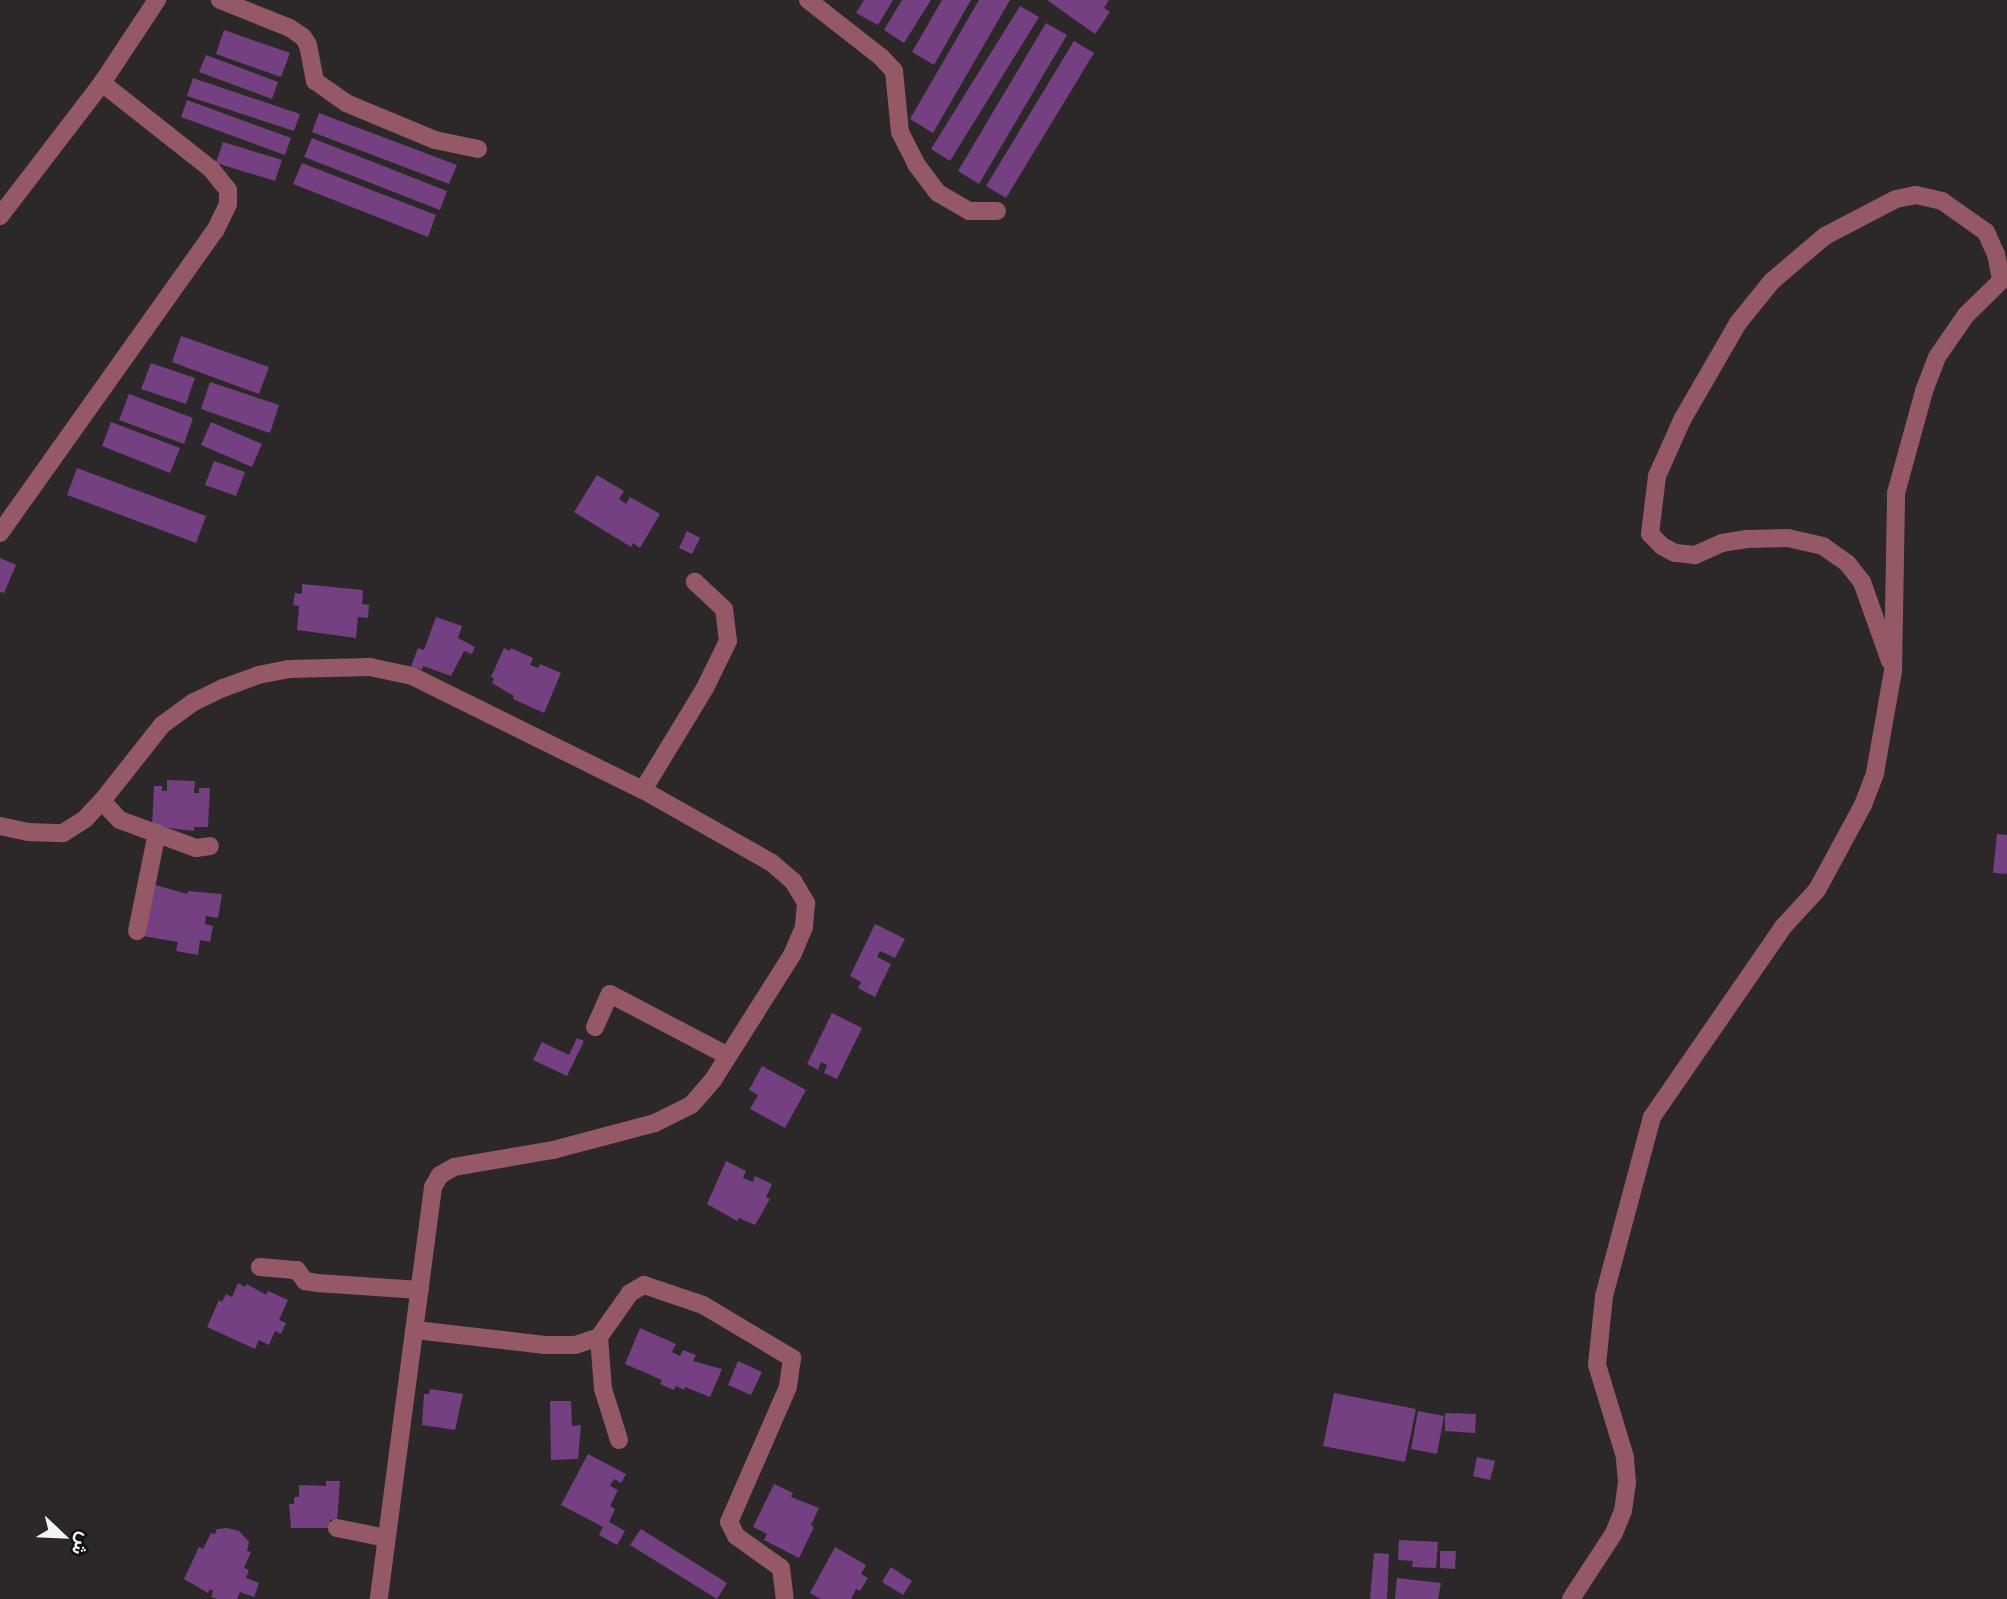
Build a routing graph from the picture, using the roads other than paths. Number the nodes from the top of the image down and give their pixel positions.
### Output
1 (157, 0) edge
2 (219, 0) edge
3 (808, 0) edge
4 (102, 83) junction
5 (478, 149) dead end
6 (997, 211) dead end
7 (0, 216) edge
8 (2004, 277) edge
9 (0, 533) edge
10 (695, 582) dead end
11 (1893, 671) junction
12 (643, 790) junction
13 (102, 802) junction
14 (0, 826) edge
15 (157, 833) junction
16 (209, 846) dead end
17 (137, 931) dead end
18 (595, 1027) dead end
19 (728, 1056) junction
20 (260, 1267) dead end
21 (420, 1290) junction
22 (416, 1330) junction
23 (599, 1337) junction
24 (619, 1440) dead end
25 (337, 1528) dead end
26 (386, 1538) junction
27 (379, 1599) edge
28 (785, 1599) edge
29 (1571, 1599) edge

1 - 4 street
2 - 5 street
3 - 6 street
4 - 7 street
4 - 9 street
8 - 11 street
8 - 11 street
10 - 12 street
11 - 29 street
12 - 13 street
12 - 19 street
13 - 14 street
13 - 15 street
15 - 16 street
15 - 17 street
18 - 19 street
19 - 21 street
20 - 21 street
21 - 22 street
22 - 23 street
22 - 26 street
23 - 24 street
23 - 28 street
25 - 26 street
26 - 27 street

